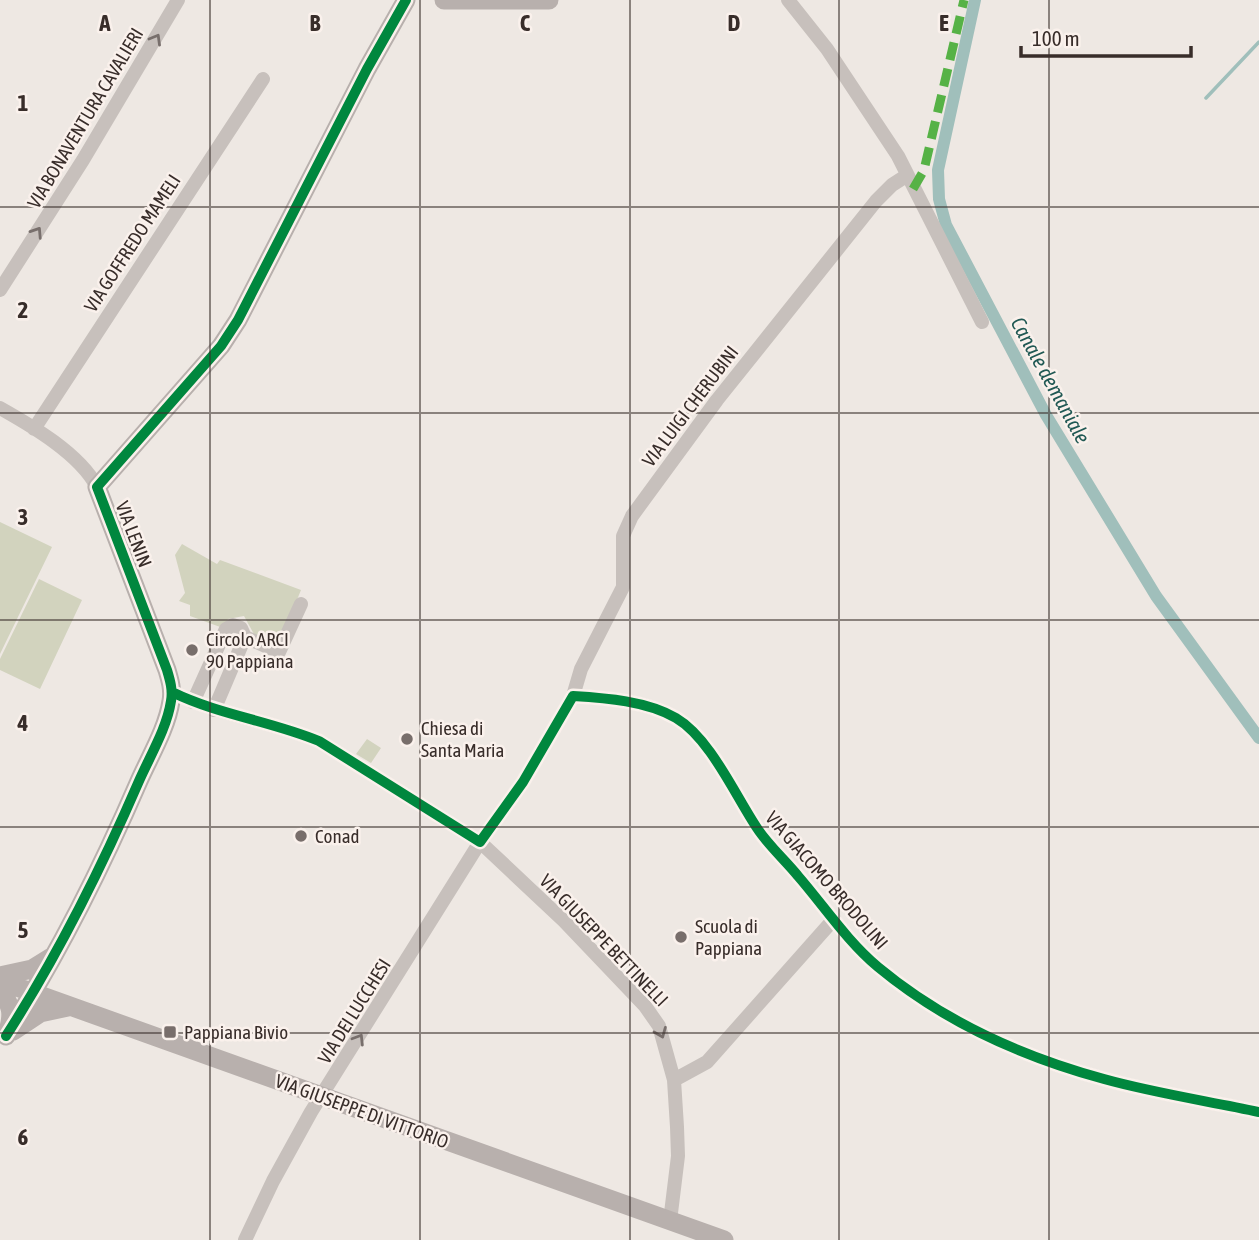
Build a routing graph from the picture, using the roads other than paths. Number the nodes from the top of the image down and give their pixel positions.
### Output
1 (178, 0) edge
2 (406, 0) edge
3 (444, 0) edge
4 (549, 0) edge
5 (788, 0) edge
6 (263, 79) dead end
7 (906, 176) junction
8 (0, 290) edge
9 (982, 322) dead end
10 (0, 408) edge
11 (34, 429) junction
12 (97, 486) junction
13 (301, 604) dead end
14 (245, 637) junction
15 (172, 692) junction
16 (573, 696) junction
17 (192, 702) junction
18 (214, 710) junction
19 (480, 842) junction
20 (834, 919) junction
21 (54, 955) junction
22 (0, 976) edge
23 (0, 981) edge
24 (0, 991) edge
25 (33, 994) junction
26 (69, 1007) junction
27 (3, 1040) edge
28 (674, 1080) junction
29 (323, 1097) junction
30 (1259, 1112) edge
31 (670, 1221) junction
32 (245, 1240) edge
33 (724, 1240) edge

8 -> 1 street, VIA BONAVENTURA CAVALIERI
2 - 12 street, VIA LENIN
3 - 4 street
5 - 7 street
6 - 11 street, VIA GOFFREDO MAMELI
7 - 9 street
7 - 16 street, VIA LUIGI CHERUBINI
10 - 11 street
11 - 12 street
12 - 15 street, VIA LENIN
13 - 14 street
14 - 17 street
14 - 18 street
15 - 17 street
15 - 21 street
16 - 19 street
16 - 20 street, VIA GIACOMO BRODOLINI
17 - 18 street
18 - 19 street
19 -> 28 street, VIA GIUSEPPE BETTINELLI
29 -> 19 street, VIA DEI LUCCHESI
20 - 28 street
20 - 30 street, VIA GIACOMO BRODOLINI
21 - 22 street
21 - 25 street
21 - 26 street
23 - 25 street, VIA GIUSEPPE DI VITTORIO
24 - 27 street
25 - 26 street, VIA GIUSEPPE DI VITTORIO
25 - 27 street
26 - 27 street
26 - 29 street, VIA GIUSEPPE DI VITTORIO
28 - 31 street, VIA GIUSEPPE BETTINELLI
29 - 31 street, VIA GIUSEPPE DI VITTORIO
29 - 32 street, VIA DEI LUCCHESI
31 - 33 street, VIA GIUSEPPE DI VITTORIO

